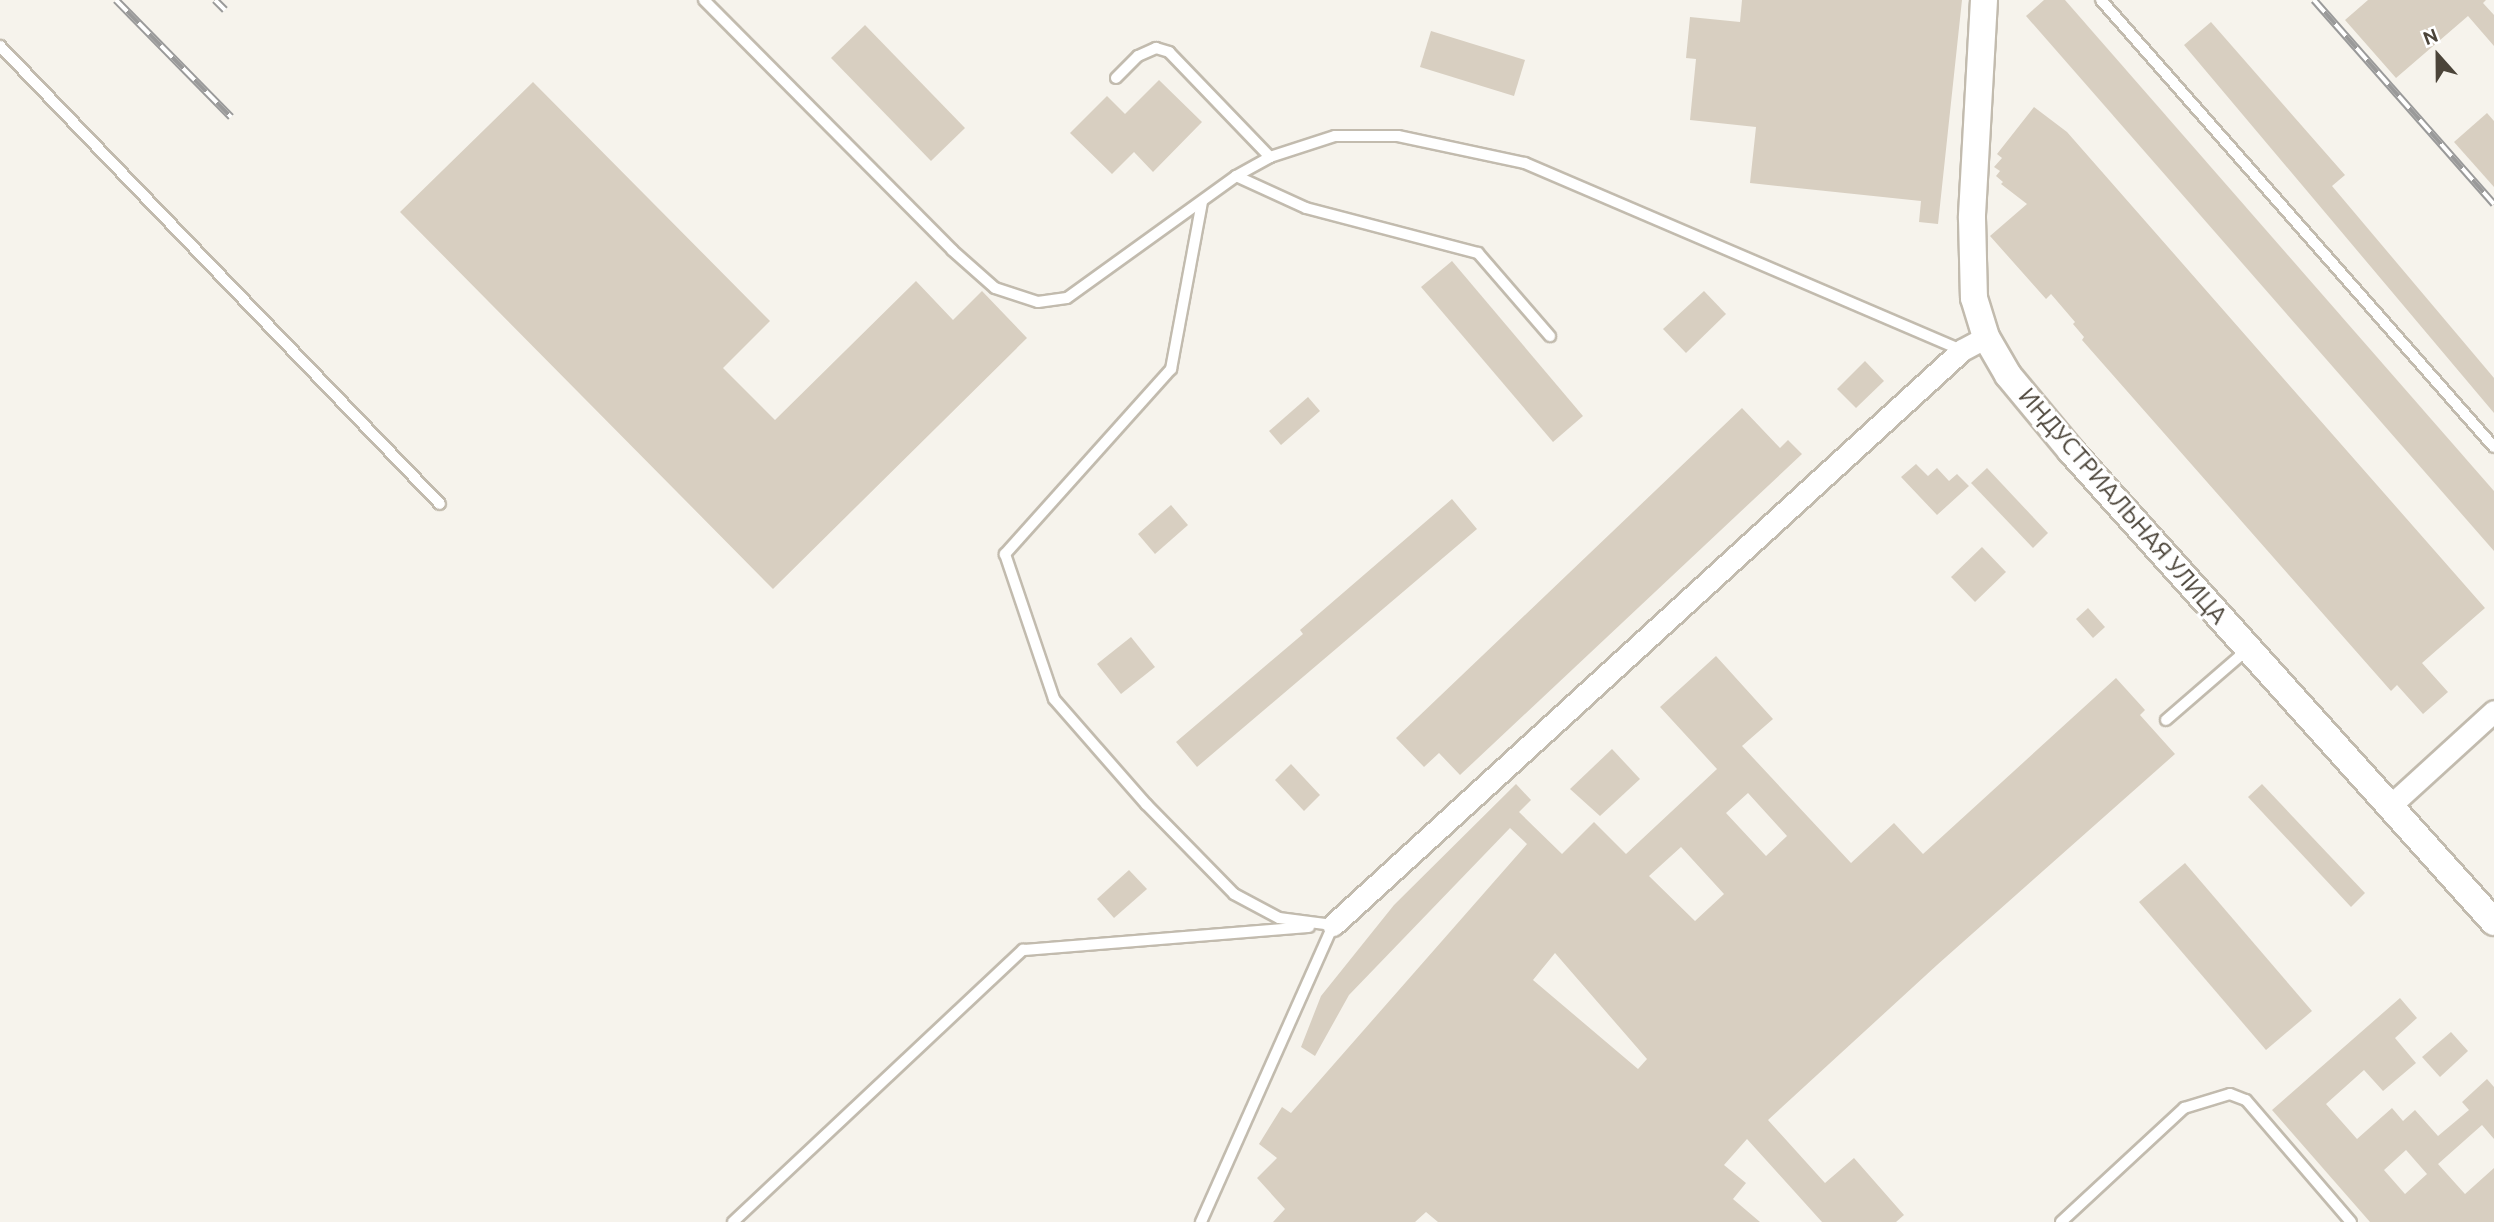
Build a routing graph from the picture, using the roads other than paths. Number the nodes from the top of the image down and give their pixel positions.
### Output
1 (704, 0) edge
2 (1983, 0) edge
3 (2101, 0) edge
4 (0, 46) edge
5 (1116, 78) dead end
6 (1270, 157) junction
7 (1236, 176) junction
8 (1202, 202) junction
9 (1550, 336) dead end
10 (1986, 337) junction
11 (1962, 350) junction
12 (2494, 447) edge
13 (440, 504) dead end
14 (2249, 648) junction
15 (2494, 711) edge
16 (2166, 720) dead end
17 (2391, 805) junction
18 (2494, 922) edge
19 (1333, 925) junction
20 (733, 1222) edge
21 (1201, 1222) edge
22 (2061, 1222) edge
23 (2351, 1222) edge

1 - 8 lane
2 - 10 street, ИНДУСТРИАЛЬНАЯ УЛИЦА
3 - 12 lane
4 - 13 lane
5 - 6 lane
6 - 7 lane
6 - 11 lane
7 - 8 lane
7 - 9 lane
8 - 19 lane
10 - 11 street
10 - 14 street, ИНДУСТРИАЛЬНАЯ УЛИЦА
11 - 19 street
14 - 16 lane
14 - 17 street, ИНДУСТРИАЛЬНАЯ УЛИЦА
15 - 17 street
17 - 18 street, ИНДУСТРИАЛЬНАЯ УЛИЦА
19 - 20 lane
19 - 21 lane
22 - 23 lane

